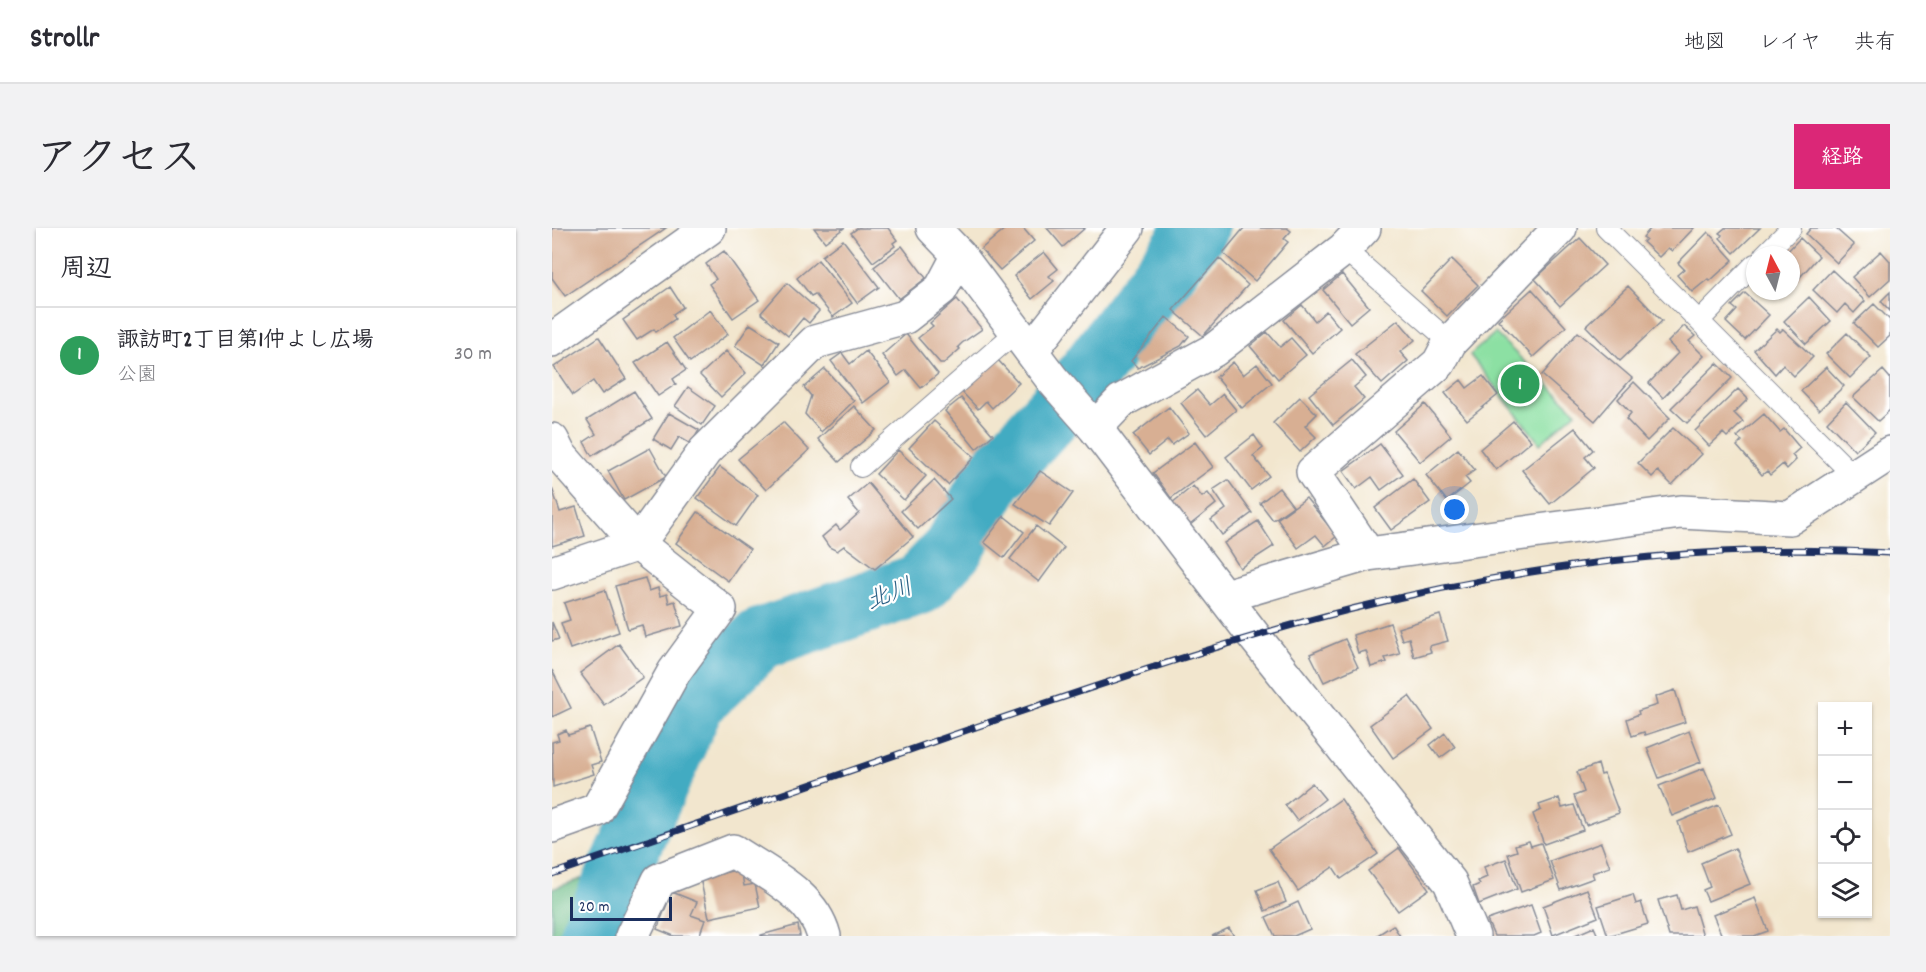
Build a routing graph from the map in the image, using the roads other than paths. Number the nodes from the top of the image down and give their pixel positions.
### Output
1 (710, 228) edge
2 (933, 228) edge
3 (1126, 228) edge
4 (1560, 228) edge
5 (1606, 228) edge
6 (1791, 228) edge
7 (1354, 238) edge
8 (1773, 246) edge
9 (958, 255) junction
10 (1746, 273) edge
11 (1699, 321) junction
12 (552, 340) edge
13 (1024, 341) junction
14 (1450, 342) junction
15 (1090, 422) junction
16 (552, 440) edge
17 (1890, 453) edge
18 (861, 466) dead end
19 (1854, 476) junction
20 (638, 544) junction
21 (1368, 554) junction
22 (552, 573) edge
23 (1225, 596) junction
24 (552, 826) edge
25 (632, 936) edge
26 (824, 936) edge
27 (1473, 936) edge

1 - 12 street
2 - 9 street
3 - 13 street
4 - 14 street
5 - 11 lane
6 - 8 lane
7 - 14 lane
7 - 15 street
9 - 13 street
9 - 20 street
10 - 11 lane
11 - 19 lane
13 - 15 street
13 - 18 lane
14 - 21 street
15 - 23 street
16 - 20 street
17 - 19 street
19 - 21 street
20 - 22 street
20 - 24 street
21 - 23 street
23 - 27 street
25 - 26 street

